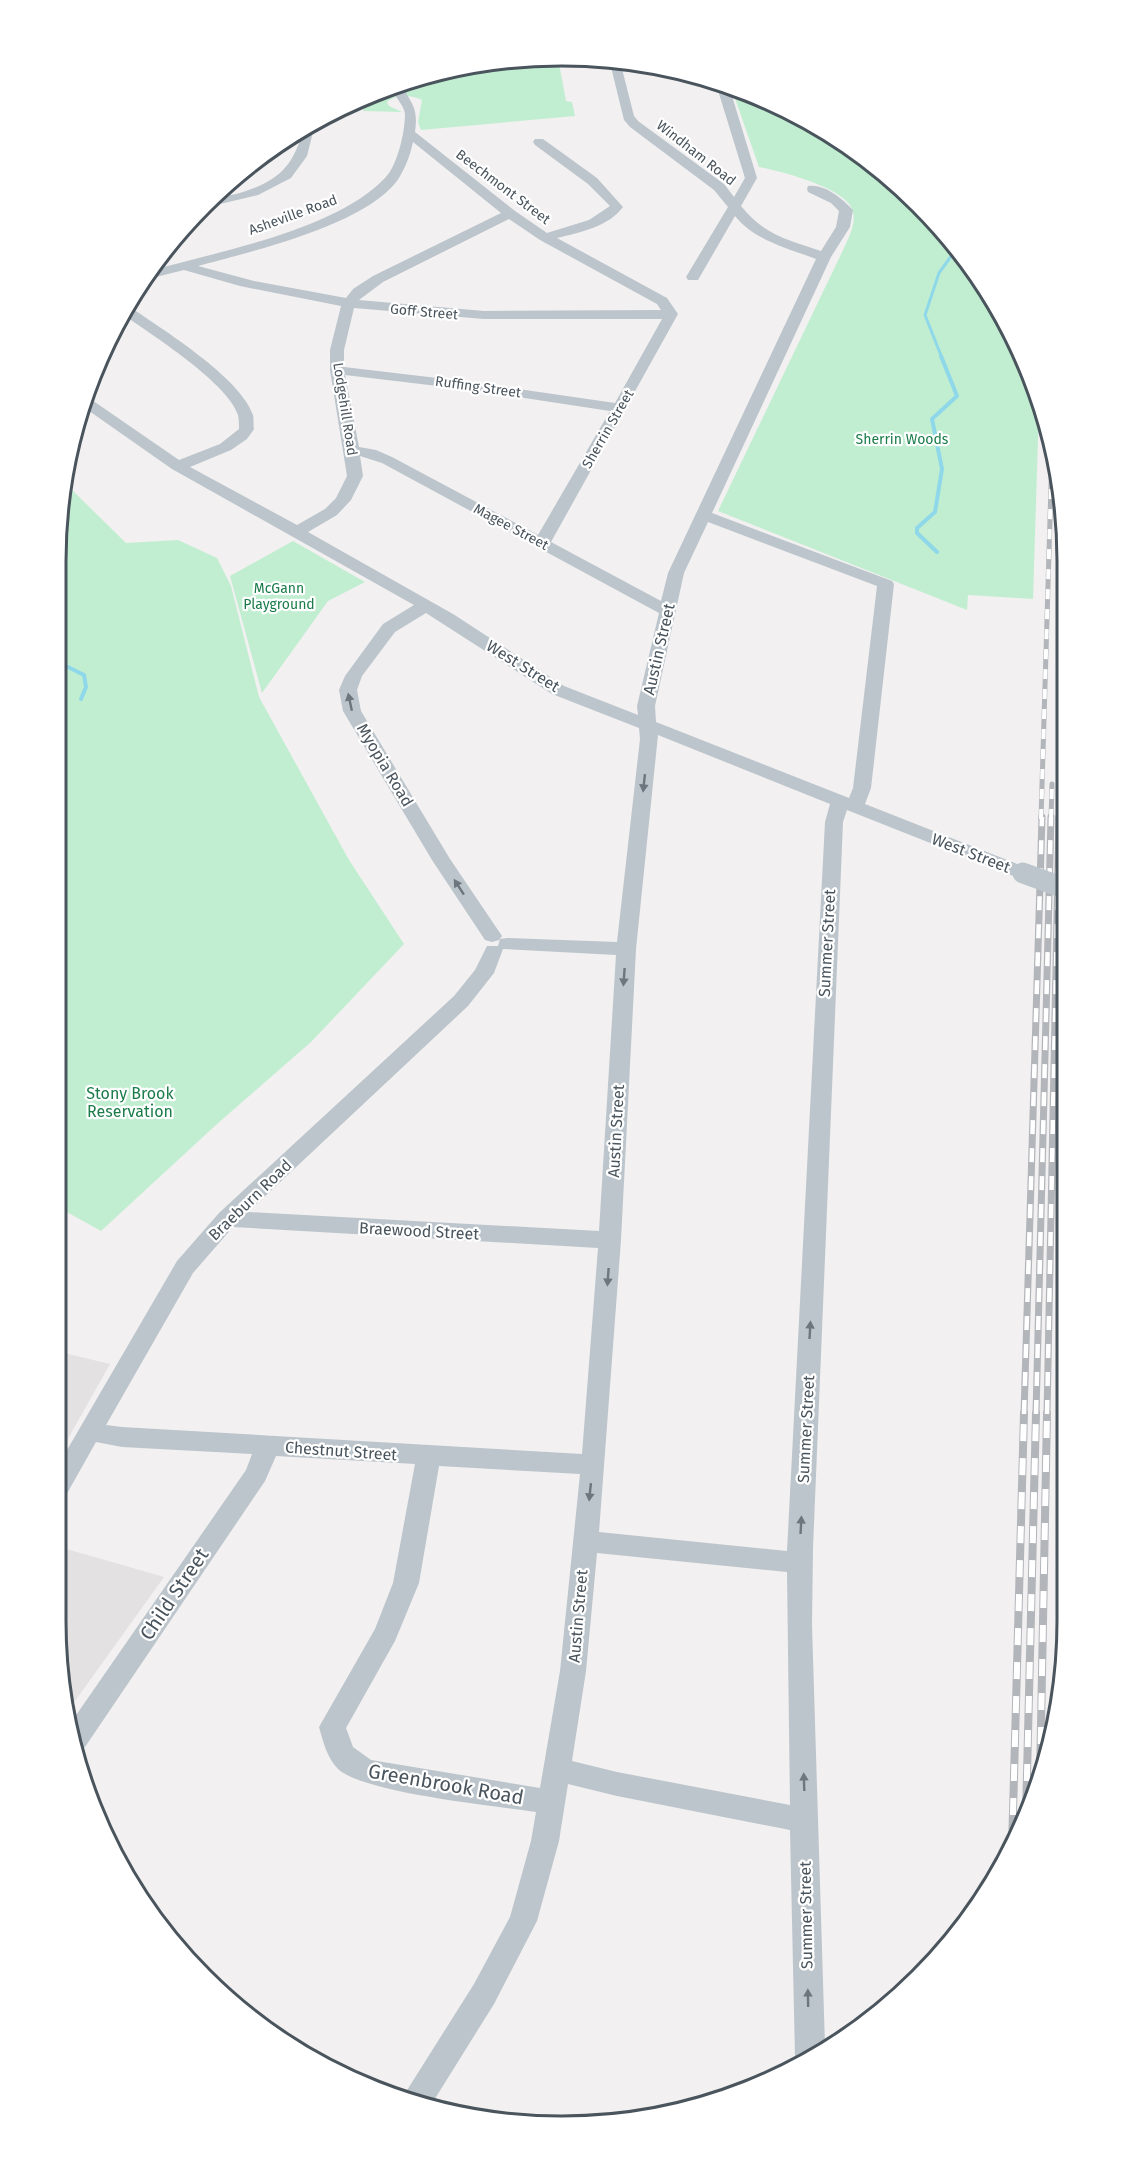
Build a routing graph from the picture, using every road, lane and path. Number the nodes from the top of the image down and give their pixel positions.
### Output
1 (616, 69) edge
2 (400, 93) edge
3 (725, 94) edge
4 (408, 132) junction
5 (307, 136) edge
6 (539, 142) dead end
7 (813, 189) dead end
8 (222, 201) edge
9 (735, 208) junction
10 (510, 214) junction
11 (544, 237) junction
12 (824, 257) junction
13 (183, 266) junction
14 (159, 272) edge
15 (693, 277) dead end
16 (348, 304) junction
17 (671, 314) junction
18 (132, 315) edge
19 (337, 370) junction
20 (91, 406) edge
21 (619, 408) junction
22 (352, 451) junction
23 (177, 466) junction
24 (704, 515) junction
25 (298, 531) junction
26 (542, 543) junction
27 (425, 606) junction
28 (668, 611) junction
29 (648, 725) junction
30 (848, 805) junction
31 (1057, 885) edge
32 (498, 944) junction
33 (626, 949) junction
34 (227, 1219) junction
35 (610, 1240) junction
36 (89, 1431) junction
37 (267, 1447) junction
38 (428, 1457) junction
39 (593, 1465) junction
40 (66, 1472) edge
41 (585, 1541) junction
42 (800, 1563) junction
43 (79, 1733) edge
44 (556, 1769) junction
45 (551, 1802) junction
46 (805, 1820) junction
47 (810, 2049) edge
48 (420, 2095) edge

1 - 9 street, Windham Road
2 - 4 street
3 - 9 street
4 - 10 street, Beechmont Street
4 - 13 street, Asheville Road
5 - 8 street
6 - 11 street
7 - 12 street, Austin Street
9 - 12 street, Windham Road
9 - 15 street
10 - 11 street, Beechmont Street
10 - 16 street
11 - 17 street, Beechmont Street
12 - 24 street, Austin Street
13 - 14 street, Asheville Road
13 - 16 street, Goff Street
16 - 17 street, Goff Street
16 - 19 street, Lodgehill Road
17 - 21 street, Sherrin Street
18 - 23 street
19 - 21 street, Ruffing Street
19 - 22 street, Lodgehill Road
20 - 23 street, West Street
21 - 26 street, Sherrin Street
22 - 25 street, Lodgehill Road
22 - 26 street, Magee Street
23 - 25 street, West Street
24 - 28 street, Austin Street
24 - 30 street, Summer Street
25 - 27 street, West Street
26 - 28 street, Magee Street
27 - 29 street, West Street
32 -> 27 street, Myopia Road
28 - 29 street, Austin Street
29 - 30 street, West Street
29 -> 33 street, Austin Street
30 - 31 street, West Street, bridge
42 -> 30 street, Summer Street
32 - 33 street
32 - 34 street, Braeburn Road
33 -> 35 street, Austin Street
34 - 35 street, Braewood Street
34 - 36 street, Braeburn Road
35 -> 39 street, Austin Street
36 - 37 street, Chestnut Street
36 - 40 street, Braeburn Road
37 - 38 street, Chestnut Street
37 - 43 street, Child Street
38 - 39 street, Chestnut Street
38 - 45 street, Greenbrook Road
39 -> 41 street, Austin Street
41 - 42 street
41 - 44 street, Austin Street
46 -> 42 street, Summer Street
44 - 45 street, Austin Street
44 - 46 street
45 - 48 street, Austin Street
47 -> 46 street, Summer Street

